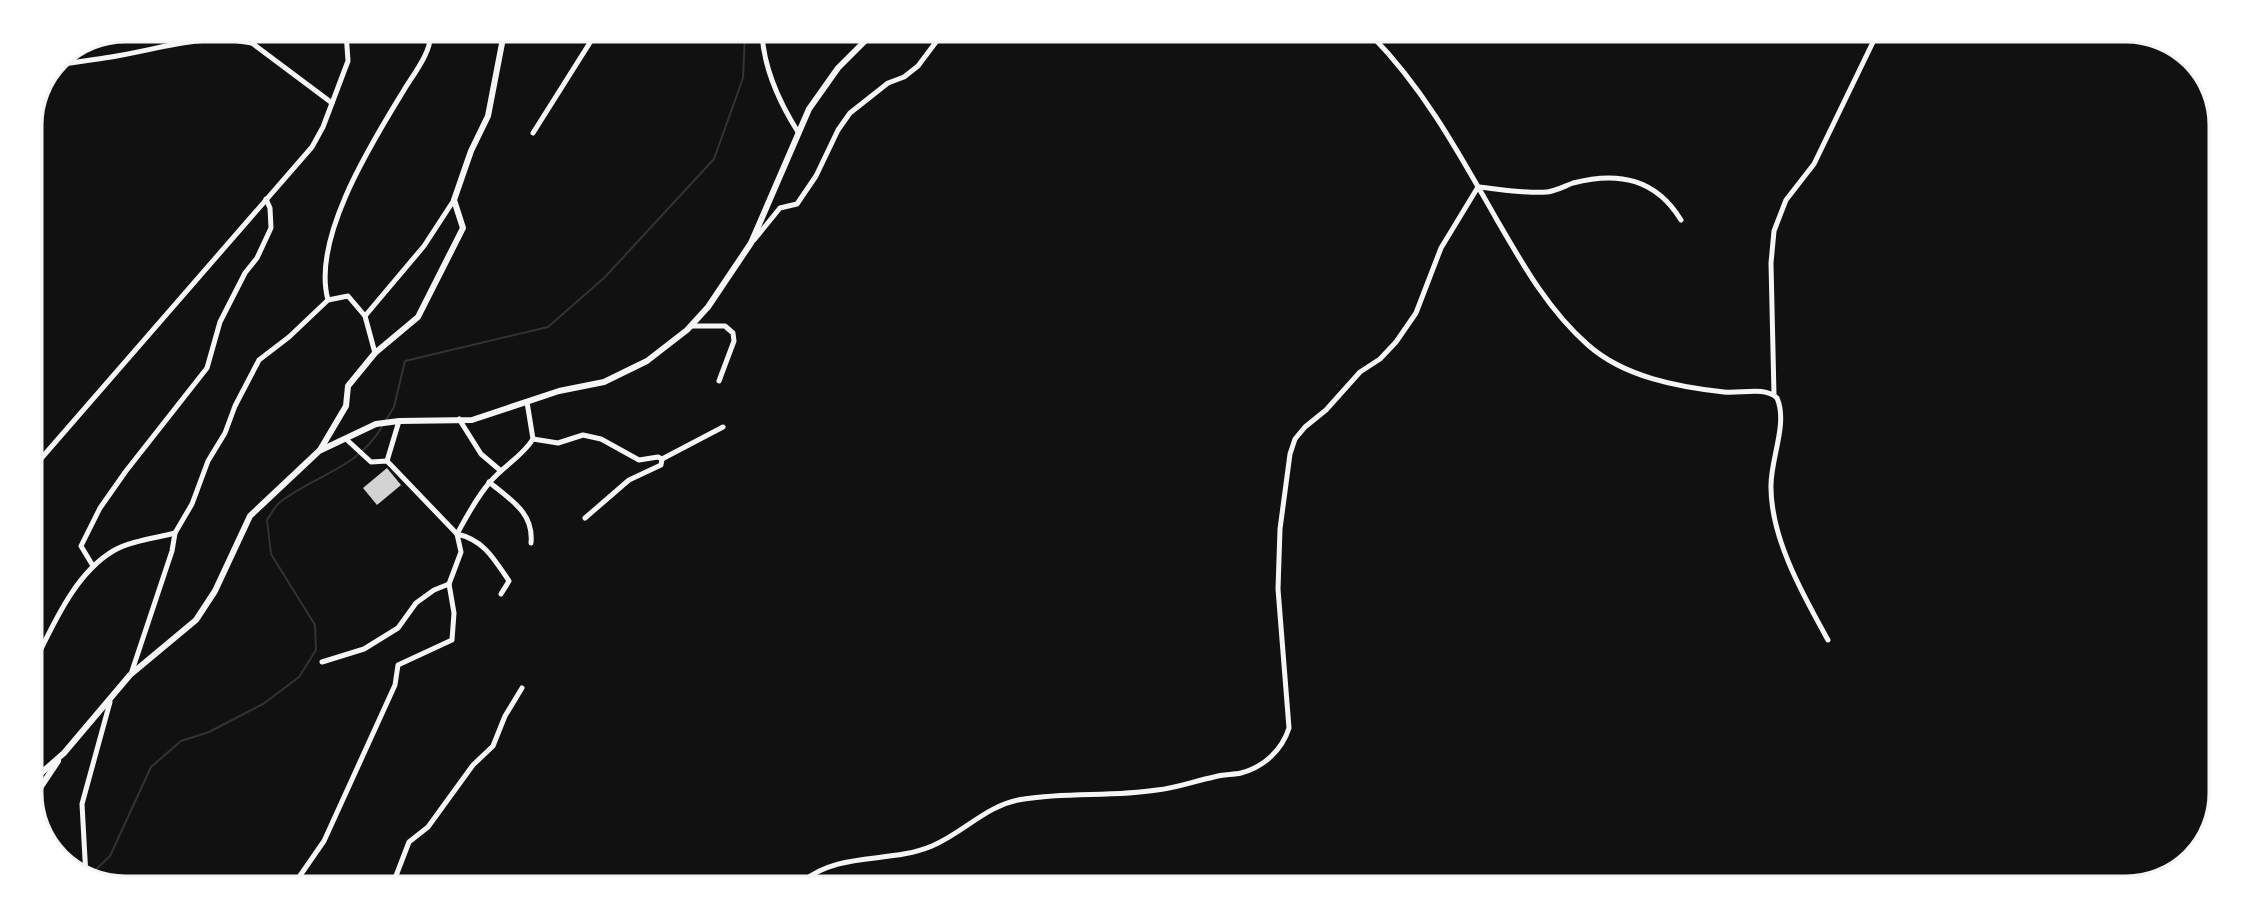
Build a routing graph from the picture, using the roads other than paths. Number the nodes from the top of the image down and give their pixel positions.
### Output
1 (181, 42) edge
2 (247, 42) edge
3 (347, 42) edge
4 (430, 42) edge
5 (502, 42) edge
6 (590, 42) edge
7 (762, 42) edge
8 (864, 42) edge
9 (936, 42) edge
10 (1377, 42) edge
11 (1873, 42) edge
12 (252, 43) joint
13 (70, 63) edge
14 (332, 103) junction
15 (798, 132) junction
16 (533, 133) dead end
17 (1478, 187) junction
18 (266, 199) junction
19 (454, 201) junction
20 (1681, 220) dead end
21 (751, 243) junction
22 (328, 300) junction
23 (364, 316) junction
24 (691, 326) junction
25 (375, 353) junction
26 (718, 381) dead end
27 (1774, 395) junction
28 (527, 402) junction
29 (459, 419) junction
30 (399, 421) junction
31 (723, 427) dead end
32 (346, 439) junction
33 (533, 439) junction
34 (319, 451) junction
35 (42, 457) edge
36 (662, 459) junction
37 (387, 461) junction
38 (501, 471) junction
39 (489, 482) junction
40 (585, 518) dead end
41 (175, 532) junction
42 (457, 534) junction
43 (531, 543) dead end
44 (93, 566) junction
45 (449, 584) junction
46 (501, 594) dead end
47 (1828, 639) dead end
48 (42, 647) edge
49 (322, 662) dead end
50 (130, 675) junction
51 (522, 688) dead end
52 (110, 702) junction
53 (63, 753) junction
54 (42, 772) edge
55 (42, 785) edge
56 (83, 864) edge
57 (300, 876) edge
58 (396, 876) edge
59 (812, 876) edge

1 - 13 street
2 - 12 street
3 - 14 street
4 - 22 street
5 - 19 street
6 - 16 street
7 - 15 street
8 - 15 street
9 - 21 street
10 - 17 street
11 - 27 street
12 - 14 street
14 - 18 street
15 - 21 street
17 - 20 street
17 - 27 street
17 - 59 street
18 - 35 street
18 - 44 street
19 - 23 street
19 - 25 street
21 - 24 street
22 - 23 street
22 - 41 street
23 - 25 street
24 - 26 street
24 - 28 street
25 - 34 street
27 - 47 street
28 - 29 street
28 - 33 street
29 - 30 street
29 - 38 street
30 - 32 street
30 - 37 street
31 - 36 street
32 - 34 street
32 - 37 street
33 - 36 street
33 - 38 street
34 - 50 street
36 - 40 street
37 - 42 street
38 - 39 street
39 - 42 street
39 - 43 street
41 - 44 street
41 - 50 street
42 - 45 street
42 - 46 street
44 - 48 street
45 - 49 street
45 - 57 street
50 - 52 street
51 - 58 street
52 - 53 street
52 - 56 street
53 - 54 street
53 - 55 street

